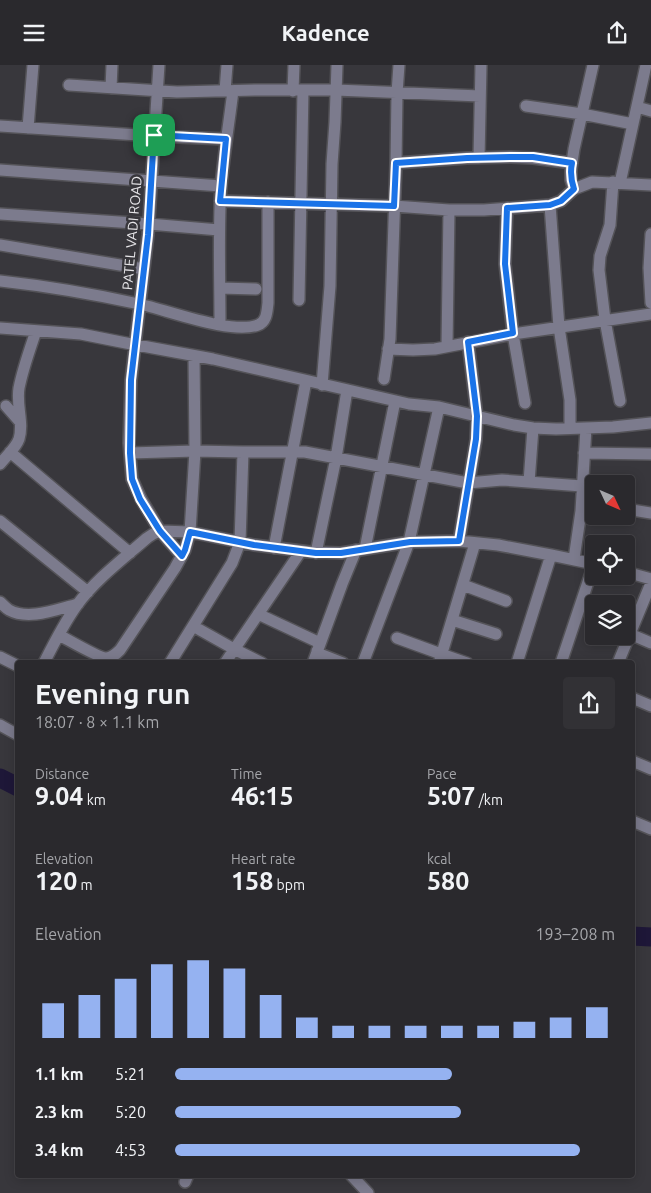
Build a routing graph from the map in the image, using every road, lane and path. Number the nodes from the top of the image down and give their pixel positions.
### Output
1 (33, 65) edge
2 (112, 65) edge
3 (159, 65) edge
4 (227, 65) edge
5 (294, 65) edge
6 (337, 65) edge
7 (399, 65) edge
8 (481, 65) edge
9 (593, 65) edge
10 (646, 65) edge
11 (69, 85) dead end
12 (110, 88) junction
13 (336, 90) junction
14 (229, 91) junction
15 (298, 91) junction
16 (156, 92) junction
17 (397, 93) junction
18 (480, 96) junction
19 (526, 106) dead end
20 (637, 107) junction
21 (651, 111) edge
22 (582, 114) junction
23 (633, 124) junction
24 (0, 126) edge
25 (28, 128) junction
26 (154, 135) junction
27 (226, 139) junction
28 (479, 158) junction
29 (396, 163) junction
30 (564, 165) junction
31 (0, 170) edge
32 (152, 182) junction
33 (616, 183) junction
34 (651, 185) edge
35 (221, 186) junction
36 (574, 189) junction
37 (220, 201) junction
38 (268, 203) junction
39 (301, 203) junction
40 (331, 204) junction
41 (550, 205) junction
42 (394, 206) junction
43 (507, 208) junction
44 (449, 210) junction
45 (0, 214) edge
46 (149, 223) junction
47 (219, 230) junction
48 (651, 234) edge
49 (0, 245) edge
50 (144, 269) junction
51 (0, 281) edge
52 (220, 288) junction
53 (256, 289) dead end
54 (299, 300) dead end
55 (651, 303) edge
56 (140, 304) junction
57 (651, 314) edge
58 (604, 320) junction
59 (220, 325) junction
60 (559, 327) junction
61 (0, 328) edge
62 (36, 331) junction
63 (513, 333) junction
64 (136, 337) junction
65 (468, 342) junction
66 (447, 346) junction
67 (388, 349) junction
68 (194, 356) junction
69 (323, 376) junction
70 (384, 379) dead end
71 (306, 381) junction
72 (347, 391) junction
73 (395, 401) junction
74 (620, 401) dead end
75 (525, 403) dead end
76 (6, 407) dead end
77 (439, 407) junction
78 (476, 407) junction
79 (20, 422) junction
80 (651, 423) edge
81 (533, 428) junction
82 (570, 428) junction
83 (586, 428) junction
84 (194, 451) junction
85 (293, 451) junction
86 (10, 452) junction
87 (243, 452) junction
88 (130, 453) junction
89 (584, 453) junction
90 (651, 454) edge
91 (336, 459) junction
92 (0, 464) edge
93 (382, 467) junction
94 (424, 475) junction
95 (529, 482) junction
96 (468, 483) junction
97 (582, 486) junction
98 (582, 501) junction
99 (585, 502) edge
100 (635, 510) edge
101 (651, 513) edge
102 (0, 521) edge
103 (160, 531) junction
104 (190, 532) junction
105 (459, 541) junction
106 (240, 542) junction
107 (410, 542) junction
108 (475, 543) junction
109 (274, 548) junction
110 (360, 549) junction
111 (301, 551) junction
112 (130, 553) junction
113 (316, 553) junction
114 (551, 555) junction
115 (182, 556) junction
116 (574, 559) junction
117 (585, 562) edge
118 (651, 569) edge
119 (635, 571) edge
120 (635, 575) edge
121 (651, 579) edge
122 (651, 583) edge
123 (463, 585) junction
124 (587, 585) edge
125 (88, 593) junction
126 (506, 601) dead end
127 (0, 602) edge
128 (78, 603) junction
129 (258, 614) junction
130 (452, 620) junction
131 (635, 622) edge
132 (193, 626) junction
133 (496, 634) dead end
134 (59, 635) junction
135 (635, 636) edge
136 (397, 638) dead end
137 (651, 643) edge
138 (625, 645) edge
139 (319, 647) junction
140 (234, 649) junction
141 (0, 657) edge
142 (440, 658) edge
143 (46, 660) edge
144 (172, 660) edge
145 (227, 660) edge
146 (256, 660) edge
147 (314, 660) edge
148 (335, 660) edge
149 (364, 660) edge
150 (518, 660) edge
151 (562, 660) edge
152 (619, 660) edge
153 (15, 664) edge
154 (635, 699) edge
155 (651, 706) edge
156 (0, 725) edge
157 (15, 733) edge
158 (635, 762) edge
159 (651, 769) edge
160 (635, 822) edge
161 (651, 829) edge
162 (354, 1178) edge
163 (368, 1193) edge

1 - 25 street
2 - 12 street
3 - 16 street, PATEL VADI ROAD
4 - 14 street
5 - 15 street
6 - 13 street
7 - 17 street
8 - 18 street
9 - 22 street
10 - 20 street
11 - 12 street
12 - 16 street
13 - 15 street
13 - 17 street
13 - 40 street
14 - 15 street
14 - 16 street
14 - 27 street
15 - 39 street
16 - 26 street, PATEL VADI ROAD
17 - 18 street
17 - 29 street
18 - 28 street
19 - 22 street
20 - 21 street
20 - 23 street
22 - 23 street
22 - 30 street
23 - 33 street
24 - 25 street
25 - 26 street
26 - 27 street
26 - 32 street, PATEL VADI ROAD
27 - 35 street
28 - 29 street
28 - 30 street
29 - 42 street
30 - 36 street
31 - 32 street
32 - 35 street
32 - 46 street, PATEL VADI ROAD
33 - 34 street
33 - 36 street
33 - 58 street
35 - 37 street
36 - 41 street
37 - 38 street
37 - 47 street
38 - 39 street
38 - 59 street
39 - 40 street
39 - 54 street
40 - 42 street
40 - 69 street
41 - 43 street
41 - 60 street
42 - 44 street
42 - 67 street
43 - 44 street
43 - 63 street
44 - 66 street
45 - 46 street
46 - 47 street
46 - 50 street, PATEL VADI ROAD
47 - 52 street
48 - 55 street
49 - 50 street
50 - 56 street, PATEL VADI ROAD
51 - 56 street
52 - 53 street
52 - 59 street
56 - 59 street
56 - 64 street, PATEL VADI ROAD
57 - 58 street
58 - 60 street
58 - 74 street
60 - 63 street
60 - 82 street
61 - 62 street
62 - 64 street
62 - 79 street
63 - 65 street
63 - 75 street
64 - 68 street
64 - 88 street, PATEL VADI ROAD
65 - 66 street
65 - 78 street
66 - 67 street
67 - 70 street
68 - 71 street
68 - 84 street
69 - 71 street
69 - 72 street
71 - 85 street
72 - 73 street
72 - 91 street
73 - 77 street
73 - 93 street
76 - 79 street
77 - 78 street
77 - 94 street
78 - 81 street
78 - 96 street
79 - 86 street
80 - 83 street
81 - 82 street
81 - 95 street
82 - 83 street
83 - 89 street
84 - 87 street
84 - 88 street
84 - 104 street
85 - 87 street
85 - 91 street
85 - 109 street
86 - 92 street
86 - 112 street
87 - 106 street
88 - 103 street, PATEL VADI ROAD
89 - 90 street
89 - 97 street
91 - 93 street
91 - 113 street
93 - 94 street
93 - 110 street
94 - 96 street
94 - 107 street
95 - 96 street
95 - 97 street
96 - 105 street
97 - 98 street
98 - 99 street
98 - 116 street
100 - 101 street
102 - 125 street
103 - 104 street
103 - 112 street
103 - 115 street, PATEL VADI ROAD
104 - 106 street
104 - 115 street
105 - 107 street
105 - 108 street
106 - 109 street
106 - 132 street
107 - 110 street
107 - 149 street
108 - 114 street
108 - 123 street
109 - 111 street
110 - 113 street
110 - 139 street
111 - 113 street
111 - 129 street
112 - 125 street
114 - 116 street
114 - 150 street
115 - 134 street
116 - 117 street
118 - 119 street
120 - 121 street
122 - 131 street
123 - 126 street
123 - 130 street
124 - 151 street
125 - 128 street
127 - 128 street
128 - 134 street
129 - 139 street
129 - 140 street
130 - 133 street
130 - 142 street
132 - 140 street
132 - 144 street
134 - 143 street
135 - 137 street
136 - 142 street
138 - 152 street
139 - 147 street
139 - 148 street
140 - 145 street
140 - 146 street
141 - 153 street
154 - 155 street
156 - 157 street
158 - 159 street
160 - 161 street
162 - 163 street

